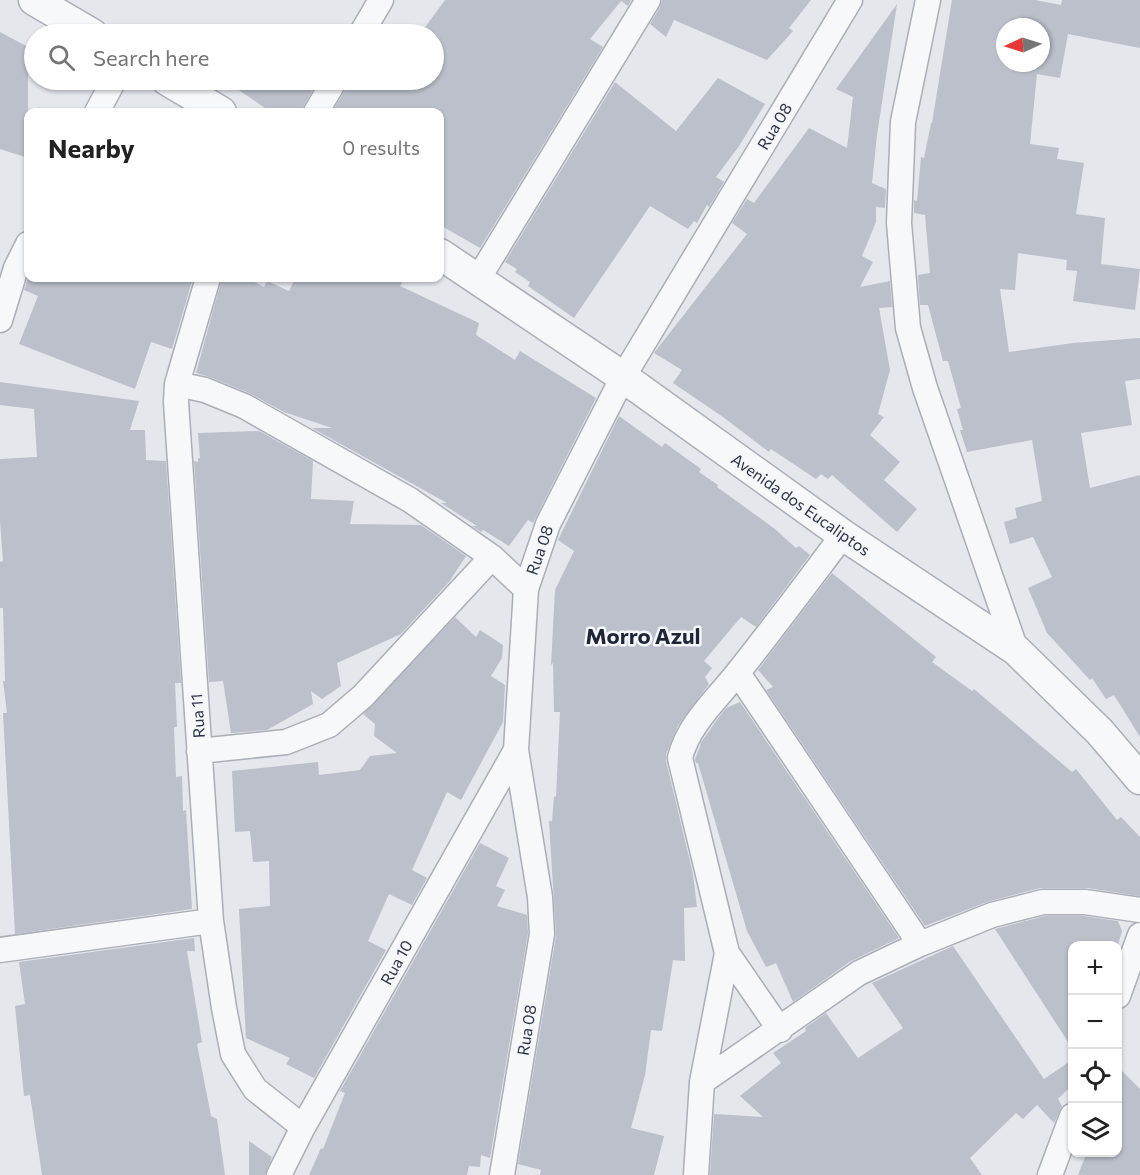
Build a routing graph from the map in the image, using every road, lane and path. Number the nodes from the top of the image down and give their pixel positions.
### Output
1 (34, 0) edge
2 (381, 0) edge
3 (648, 0) edge
4 (850, 0) edge
5 (928, 0) edge
6 (75, 24) edge
7 (367, 24) edge
8 (109, 90) edge
9 (184, 90) edge
10 (329, 90) edge
11 (99, 108) edge
12 (214, 108) edge
13 (318, 108) edge
14 (24, 252) edge
15 (444, 257) edge
16 (478, 279) junction
17 (207, 282) edge
18 (0, 320) edge
19 (623, 377) junction
20 (177, 384) junction
21 (843, 535) junction
22 (492, 557) junction
23 (526, 589) junction
24 (1016, 650) junction
25 (738, 673) junction
26 (516, 750) junction
27 (199, 751) junction
28 (1140, 779) edge
29 (1140, 910) edge
30 (211, 921) junction
31 (1140, 935) edge
32 (920, 944) junction
33 (0, 950) edge
34 (727, 953) junction
35 (1118, 995) edge
36 (780, 1030) junction
37 (702, 1082) junction
38 (303, 1127) junction
39 (1068, 1127) edge
40 (279, 1175) edge
41 (502, 1175) edge
42 (696, 1175) edge
43 (1050, 1175) edge

1 - 6 street
2 - 7 street
3 - 16 street
4 - 19 street, Rua 08
5 - 24 street
8 - 11 street
9 - 12 street
10 - 13 street
14 - 18 street
15 - 16 street, Avenida dos Eucaliptos
16 - 19 street, Avenida dos Eucaliptos
17 - 20 street, Rua 11
19 - 21 street, Avenida dos Eucaliptos
19 - 23 street, Rua 08
20 - 22 street
20 - 27 street, Rua 11
21 - 24 street, Avenida dos Eucaliptos
21 - 25 street
22 - 23 street
22 - 27 street
23 - 26 street, Rua 08
24 - 28 street, Avenida dos Eucaliptos
25 - 32 street
25 - 34 street
26 - 38 street, Rua 10
26 - 41 street, Rua 08
27 - 30 street, Rua 11
29 - 32 street
30 - 33 street
30 - 38 street, Rua 11
31 - 35 street
32 - 36 street
34 - 36 street
34 - 37 street
36 - 37 street
37 - 42 street
38 - 40 street, Rua 10
39 - 43 street

